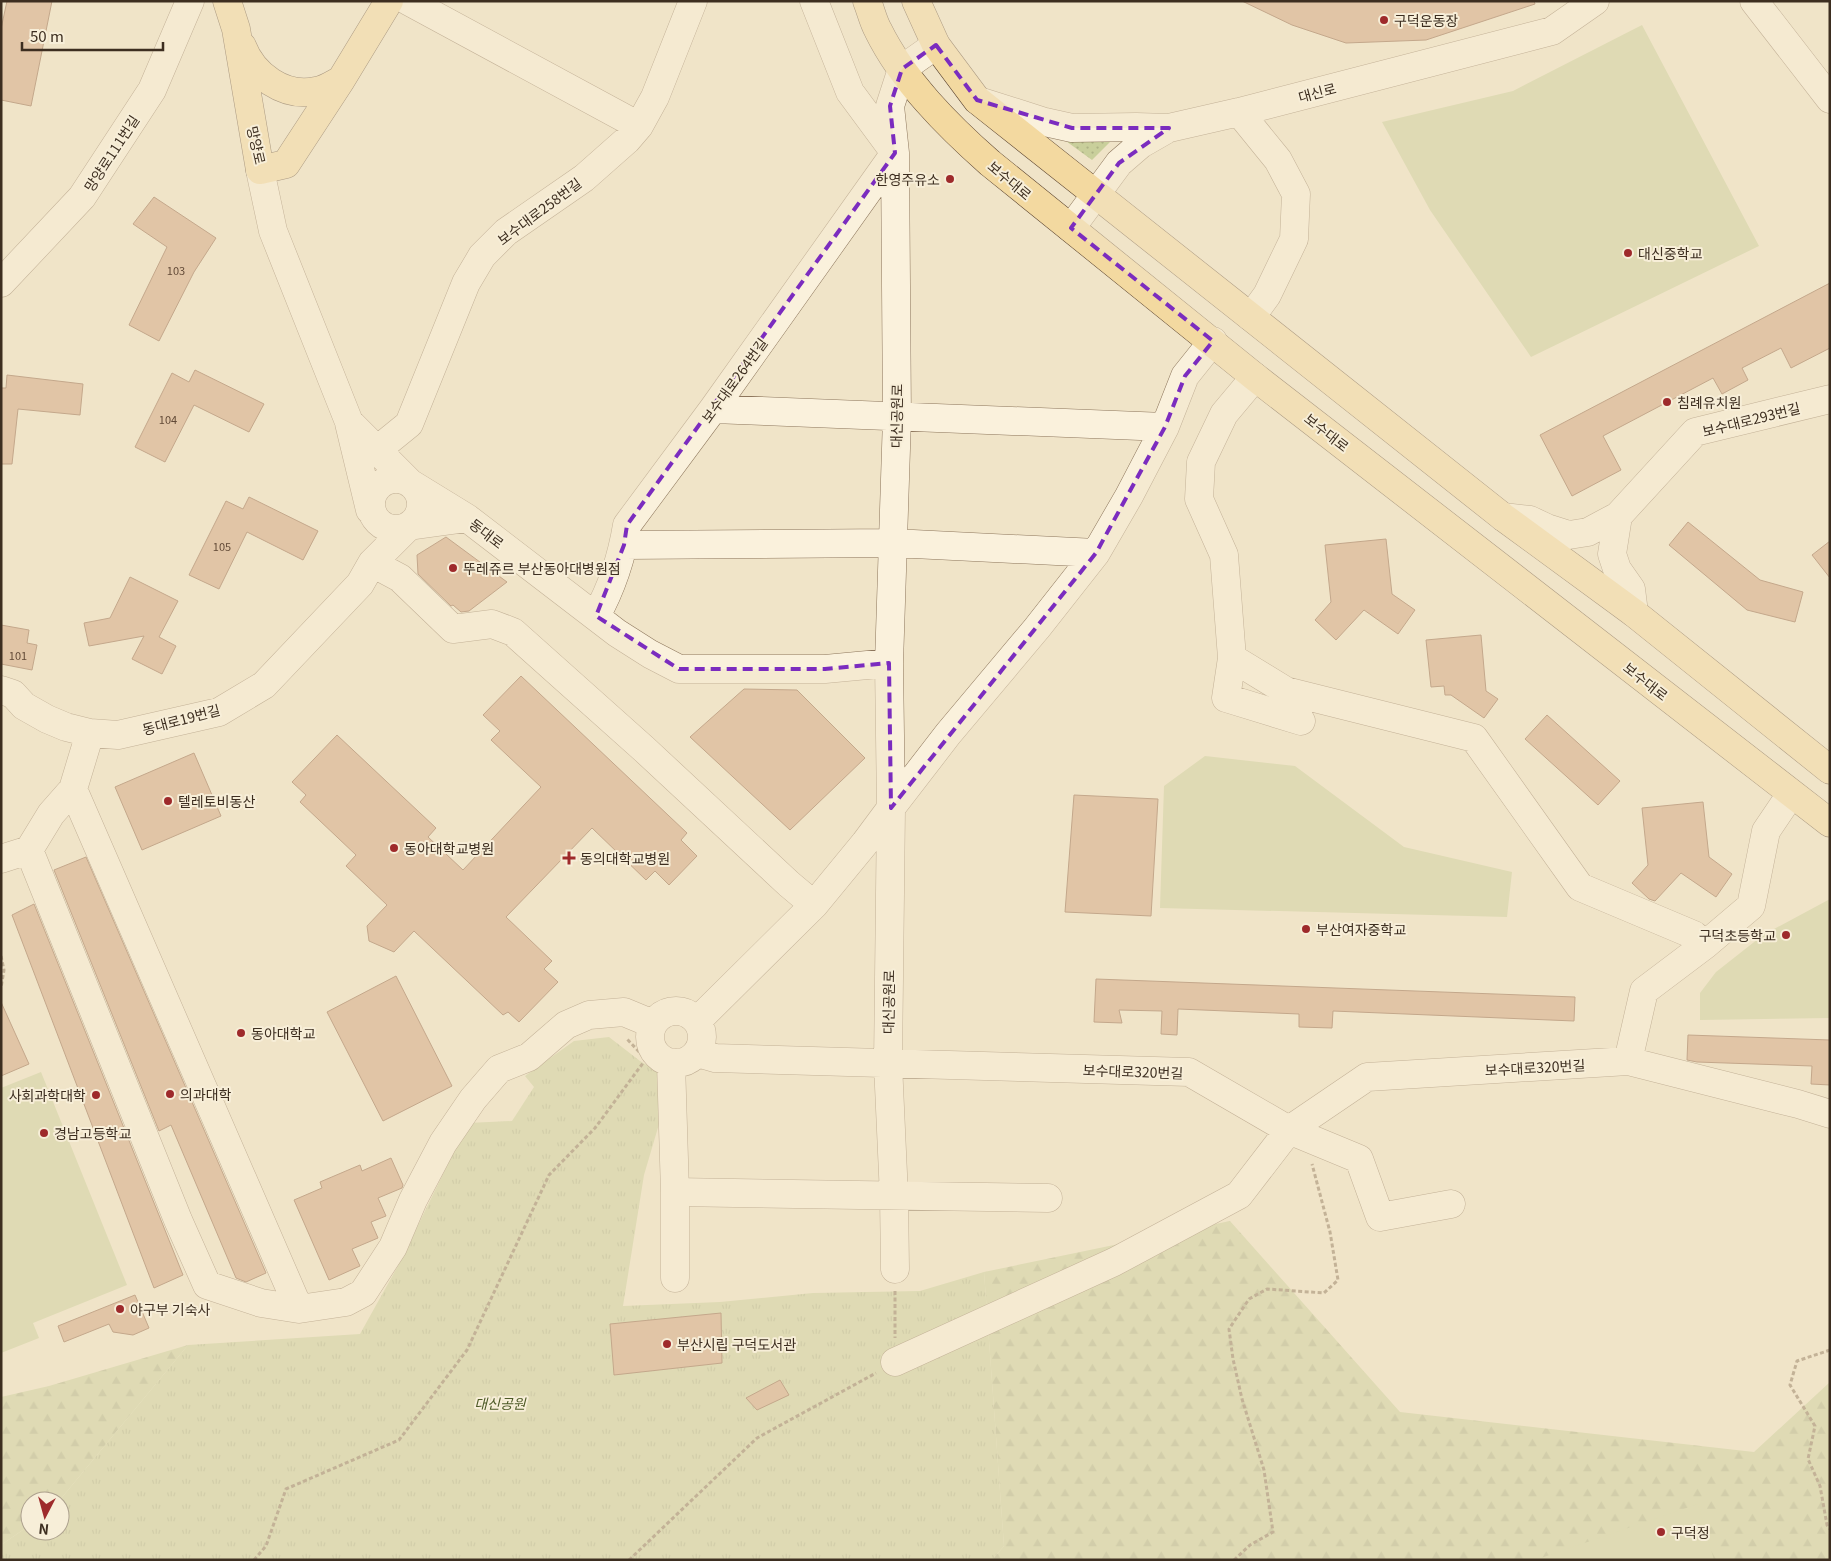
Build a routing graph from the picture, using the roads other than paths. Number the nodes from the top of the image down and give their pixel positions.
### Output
1 (190, 1) edge
2 (227, 1) edge
3 (389, 1) edge
4 (408, 1) edge
5 (693, 1) edge
6 (814, 1) edge
7 (867, 1) edge
8 (916, 1) edge
9 (1595, 1) edge
10 (1754, 1) edge
11 (236, 29) junction
12 (936, 45) junction
13 (902, 69) junction
14 (341, 80) junction
15 (1830, 99) edge
16 (977, 100) junction
17 (1239, 112) junction
18 (639, 126) junction
19 (1169, 128) junction
20 (895, 153) junction
21 (260, 170) junction
22 (1095, 194) junction
23 (1070, 228) junction
24 (1, 283) edge
25 (1251, 317) junction
26 (1213, 342) junction
27 (1255, 377) junction
28 (1830, 399) edge
29 (713, 410) junction
30 (897, 418) junction
31 (349, 422) junction
32 (1164, 427) junction
33 (377, 450) junction
34 (410, 483) junction
35 (370, 507) junction
36 (1618, 516) junction
37 (467, 518) junction
38 (1503, 518) junction
39 (409, 526) junction
40 (893, 543) junction
41 (624, 545) junction
42 (1096, 553) junction
43 (372, 562) junction
44 (1634, 613) junction
45 (596, 616) junction
46 (1232, 658) junction
47 (889, 663) junction
48 (1, 690) edge
49 (1301, 721) dead end
50 (90, 733) junction
51 (1830, 770) edge
52 (73, 789) junction
53 (1791, 794) junction
54 (891, 808) junction
55 (1830, 823) edge
56 (29, 850) junction
57 (1, 859) edge
58 (814, 905) junction
59 (1705, 945) junction
60 (697, 1021) junction
61 (653, 1024) junction
62 (698, 1053) junction
63 (1628, 1061) junction
64 (671, 1063) junction
65 (888, 1064) junction
66 (1830, 1114) edge
67 (1296, 1134) junction
68 (675, 1192) junction
69 (894, 1196) junction
70 (1048, 1198) dead end
71 (1451, 1204) dead end
72 (894, 1269) road end
73 (675, 1278) dead end
74 (299, 1309) junction
75 (895, 1362) road end

1 - 24 street, 망양로111번길
2 - 11 main road, 망양로
3 - 14 main road, 망양로
4 - 18 street
5 - 18 street, 보수대로258번길
6 - 20 street
7 - 13 main road, 보수대로
8 - 12 main road
9 - 17 street, 대신로
10 - 15 street
11 - 14 main road, 망양로
11 - 21 main road, 망양로
12 - 13 street
12 - 16 main road
13 - 20 street, 대신공원로
13 - 23 main road, 보수대로
14 - 21 main road, 망양로
16 - 19 street
16 - 22 main road
17 - 19 street, 대신로
17 - 25 street
18 - 33 street, 보수대로258번길
19 - 22 street, 대신로
20 - 29 street, 보수대로264번길
20 - 30 street, 대신공원로
21 - 31 street, 동대로
22 - 23 street, 대신로
22 - 25 main road
23 - 26 main road, 보수대로
25 - 38 main road
26 - 27 main road, 보수대로
26 - 32 street
27 - 46 street
27 - 53 main road, 보수대로
28 - 36 street, 보수대로293번길
29 - 30 street
29 - 41 street, 보수대로264번길
30 - 32 street
30 - 40 street, 대신공원로
31 - 33 street, 동대로
31 - 35 street
32 - 42 street
33 - 34 street, 동대로
34 - 35 street
34 - 37 street, 동대로
34 - 39 street
35 - 39 street
35 - 43 street
36 - 38 street, 보수대로293번길
36 - 44 street
37 - 39 street
37 - 45 street, 동대로
38 - 44 main road
39 - 43 street
40 - 41 street
40 - 42 street
40 - 47 street, 대신공원로
41 - 45 street, 보수대로264번길
42 - 54 street
43 - 50 street, 동대로19번길
43 - 58 street
44 - 51 main road
45 - 47 street, 동대로
46 - 49 street
46 - 59 street
47 - 54 street, 대신공원로
48 - 50 street, 동대로19번길
50 - 52 street
52 - 56 street
52 - 74 street
53 - 55 main road, 보수대로
53 - 59 street
54 - 58 street
54 - 65 street, 대신공원로
56 - 57 street
56 - 74 street
58 - 60 street
59 - 63 street
60 - 61 street
60 - 62 street
61 - 64 street
61 - 74 street
62 - 64 street
62 - 65 street, 보수대로320번길
63 - 66 street, 보수대로320번길
63 - 67 street, 보수대로320번길
64 - 68 street
65 - 67 street, 보수대로320번길
65 - 69 street, 대신공원로
67 - 71 street
67 - 75 street
68 - 69 street
68 - 73 street
69 - 70 street
69 - 72 street, 대신공원로

